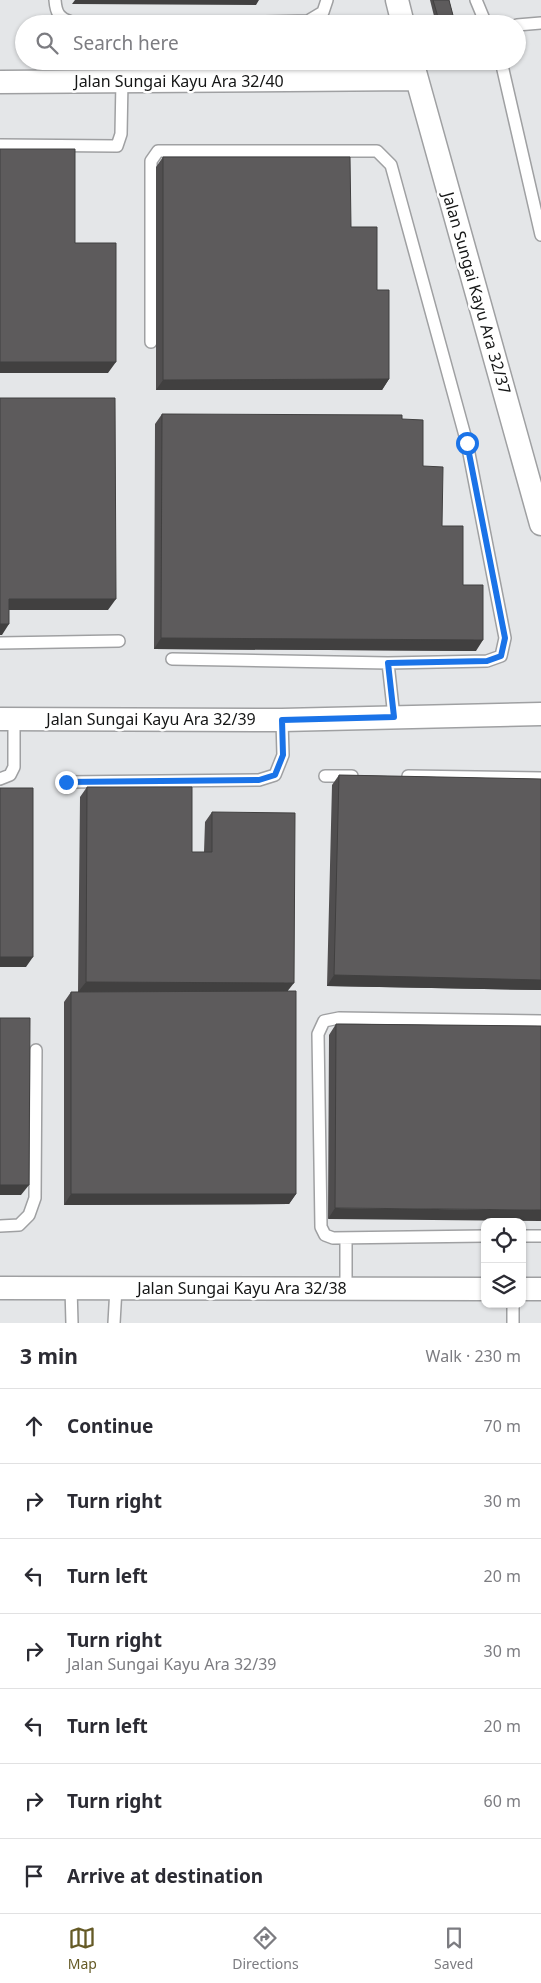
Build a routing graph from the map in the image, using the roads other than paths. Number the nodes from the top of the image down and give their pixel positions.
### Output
1 (55, 0) edge
2 (326, 0) edge
3 (397, 0) edge
4 (476, 0) edge
5 (58, 15) edge
6 (318, 15) edge
7 (401, 15) edge
8 (482, 15) edge
9 (541, 23) edge
10 (526, 24) edge
11 (415, 70) edge
12 (503, 70) edge
13 (212, 71) edge
14 (122, 81) junction
15 (0, 82) edge
16 (0, 145) edge
17 (541, 235) edge
18 (151, 342) dead end
19 (541, 524) edge
20 (119, 641) dead end
21 (0, 644) edge
22 (172, 660) dead end
23 (388, 663) junction
24 (541, 714) edge
25 (394, 717) junction
26 (7, 719) edge
27 (282, 720) junction
28 (325, 776) dead end
29 (364, 776) edge
30 (393, 776) edge
31 (541, 778) edge
32 (0, 779) edge
33 (66, 782) dead end
34 (541, 1021) edge
35 (36, 1050) dead end
36 (0, 1226) edge
37 (481, 1236) edge
38 (526, 1236) edge
39 (541, 1236) edge
40 (346, 1238) junction
41 (0, 1288) edge
42 (71, 1288) junction
43 (116, 1288) junction
44 (346, 1289) junction
45 (481, 1289) edge
46 (526, 1289) edge
47 (541, 1289) edge
48 (513, 1308) edge
49 (72, 1323) edge
50 (114, 1323) edge
51 (513, 1323) edge

1 - 5 lane
2 - 6 lane
3 - 7 street
4 - 8 lane
9 - 10 lane
11 - 13 street, Jalan Sungai Kayu Ara 32/40
11 - 19 street, Jalan Sungai Kayu Ara 32/37
12 - 17 lane
13 - 14 street, Jalan Sungai Kayu Ara 32/40
14 - 15 street, Jalan Sungai Kayu Ara 32/40
14 - 16 lane
18 - 23 lane
20 - 21 lane
22 - 23 lane
23 - 25 lane
24 - 25 street, Jalan Sungai Kayu Ara 32/39
25 - 27 street, Jalan Sungai Kayu Ara 32/39
26 - 27 street, Jalan Sungai Kayu Ara 32/39
26 - 32 lane
27 - 33 lane
28 - 29 lane
30 - 31 lane
34 - 40 lane
35 - 36 lane
37 - 40 lane
38 - 39 lane
40 - 44 lane
41 - 42 street, Jalan Sungai Kayu Ara 32/38
42 - 43 street, Jalan Sungai Kayu Ara 32/38
42 - 49 lane
43 - 44 street, Jalan Sungai Kayu Ara 32/38
43 - 50 lane
44 - 45 street, Jalan Sungai Kayu Ara 32/38
46 - 47 street
48 - 51 lane

